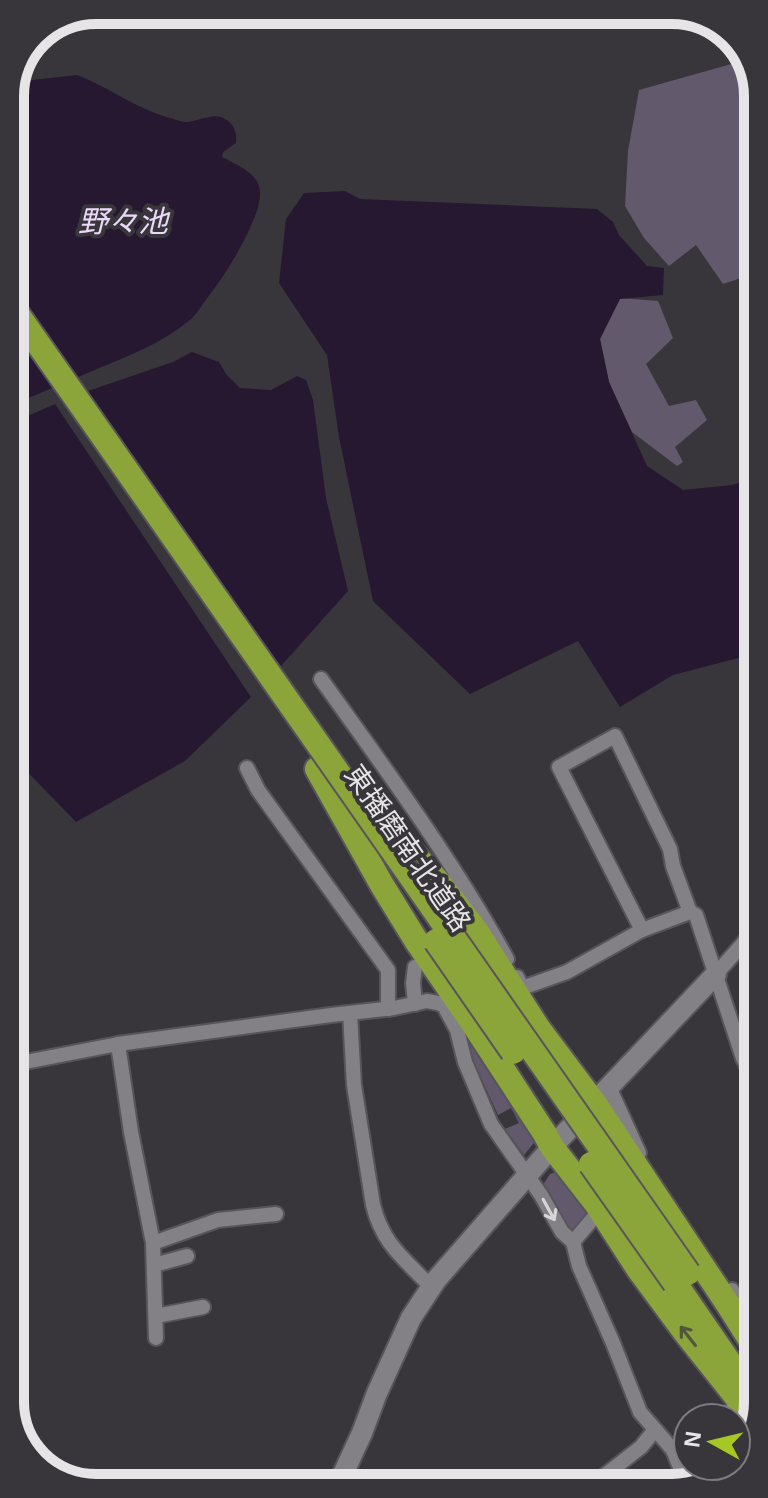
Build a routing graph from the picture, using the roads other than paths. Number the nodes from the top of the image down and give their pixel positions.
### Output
1 (24, 324) edge
2 (24, 343) edge
3 (321, 679) dead end
4 (323, 764) junction
5 (248, 778) dead end
6 (690, 912) junction
7 (642, 930) junction
8 (744, 942) edge
9 (415, 967) dead end
10 (716, 974) junction
11 (415, 1004) junction
12 (388, 1009) junction
13 (350, 1013) junction
14 (118, 1044) junction
15 (744, 1060) edge
16 (24, 1062) edge
17 (602, 1095) junction
18 (552, 1147) junction
19 (527, 1176) junction
20 (597, 1205) junction
21 (276, 1214) dead end
22 (573, 1242) junction
23 (153, 1243) junction
24 (187, 1256) dead end
25 (154, 1265) junction
26 (681, 1278) junction
27 (431, 1287) junction
28 (744, 1306) edge
29 (203, 1307) dead end
30 (156, 1316) junction
31 (744, 1330) edge
32 (156, 1338) dead end
33 (744, 1355) edge
34 (744, 1380) edge
35 (725, 1402) edge
36 (654, 1431) junction
37 (672, 1449) edge
38 (343, 1474) edge
39 (606, 1474) edge

1 - 4 highway, 東播磨南北道路, bridge
2 - 4 highway, 東播磨南北道路
3 - 7 street
4 - 17 highway, bridge
4 - 18 highway
4 - 26 highway, 東播磨南北道路, bridge
5 - 12 street
6 - 7 street
6 - 7 street
6 - 10 street
8 - 10 street
9 - 11 street
10 - 15 street
10 - 17 street
11 - 12 street
11 - 19 street
12 - 13 street
13 - 14 street
13 - 27 street
14 - 16 street
14 - 23 street
17 - 18 street
17 - 28 street
17 - 31 highway
18 - 19 street
18 - 20 highway
19 -> 22 street
19 - 27 street
20 - 22 street
35 -> 20 highway
21 - 23 street
22 - 36 street
23 - 25 street
24 - 25 street
25 - 30 street
26 - 33 highway, 東播磨南北道路
26 - 34 highway, 東播磨南北道路
27 - 38 street
29 - 30 street
30 - 32 street
36 - 37 street
36 - 39 street

